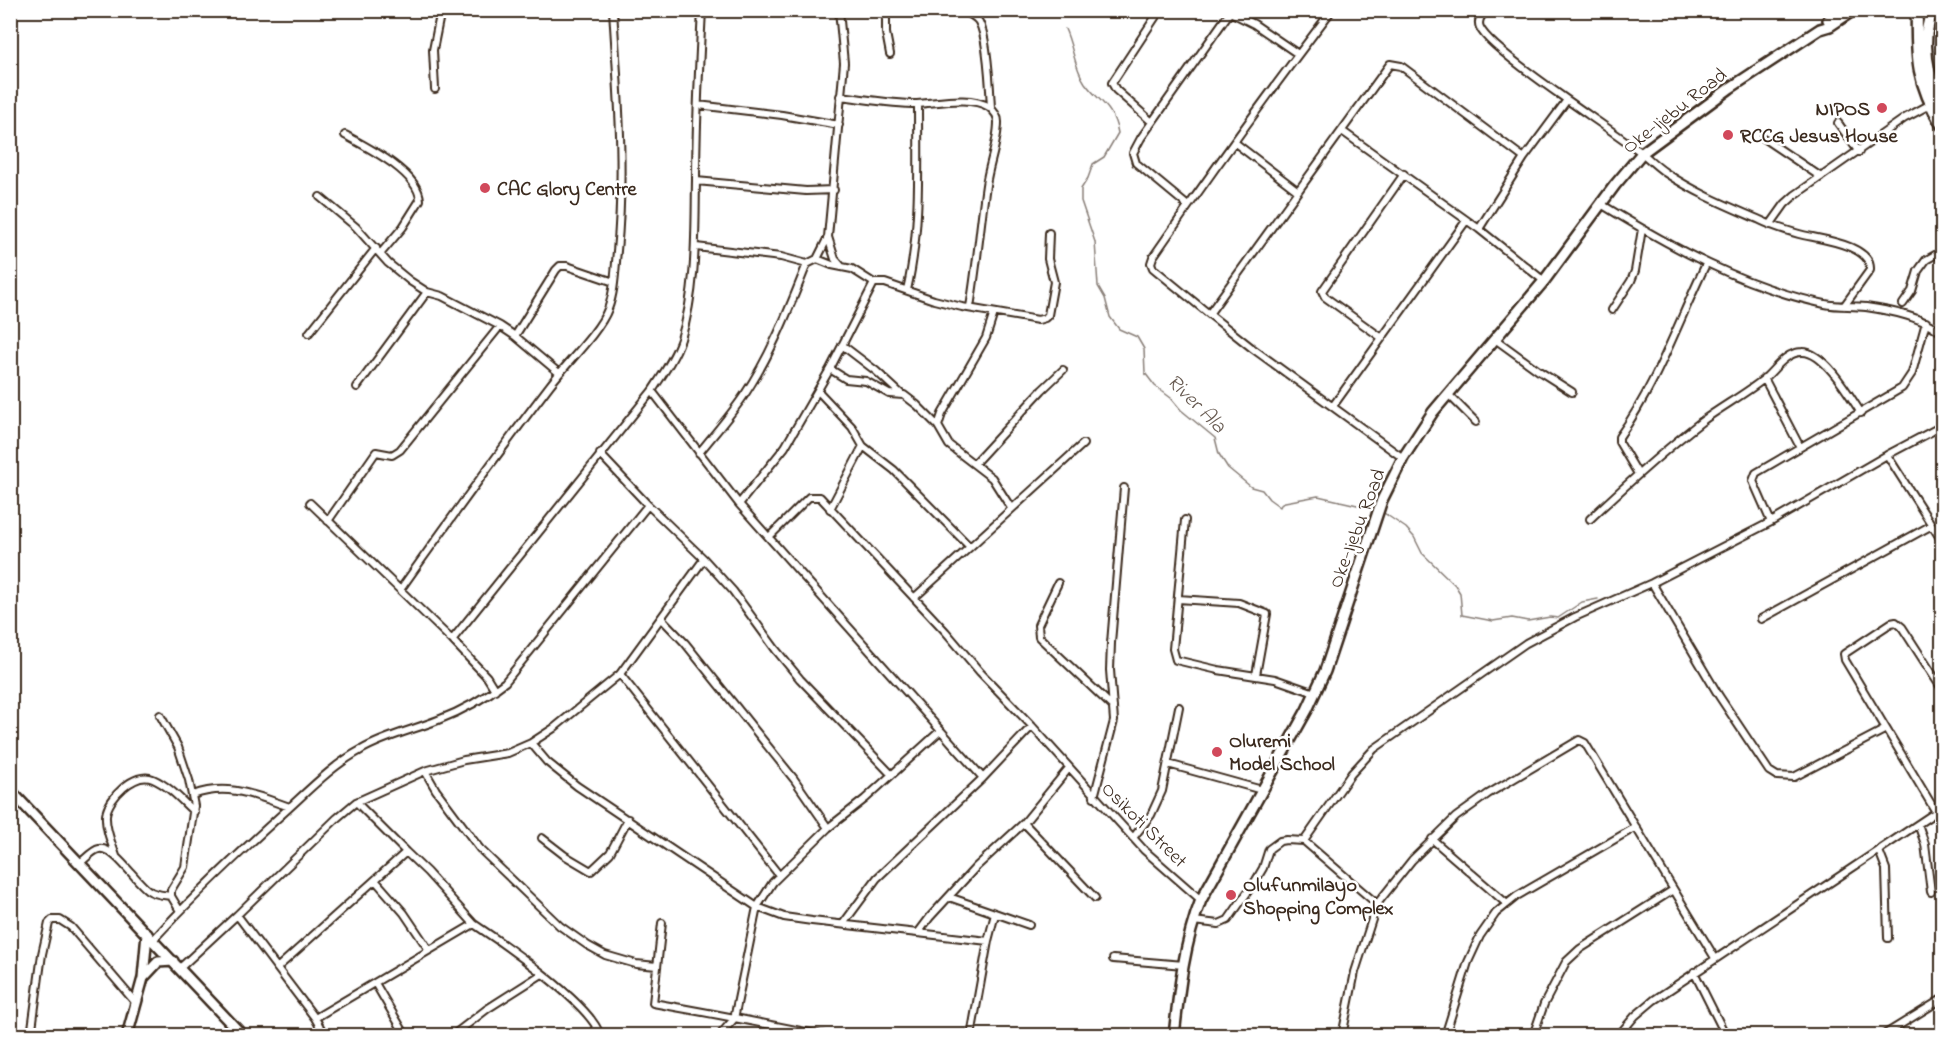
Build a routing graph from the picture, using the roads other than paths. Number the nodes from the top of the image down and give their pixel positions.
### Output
1 (441, 10) edge
2 (613, 10) edge
3 (702, 10) edge
4 (839, 10) edge
5 (886, 10) edge
6 (964, 10) edge
7 (1160, 10) edge
8 (1332, 10) edge
9 (1489, 10) edge
10 (1842, 10) edge
11 (1854, 10) edge
12 (1917, 10) edge
13 (1933, 10) edge
14 (1229, 11) edge
15 (1820, 29) junction
16 (890, 54) dead end
17 (1298, 54) junction
18 (435, 89) dead end
19 (840, 96) junction
20 (1567, 99) junction
21 (918, 104) junction
22 (698, 105) junction
23 (1937, 105) edge
24 (991, 108) junction
25 (1152, 122) junction
26 (1838, 123) dead end
27 (839, 125) junction
28 (1942, 125) edge
29 (1342, 131) junction
30 (345, 135) dead end
31 (1763, 138) dead end
32 (1234, 142) junction
33 (1859, 152) junction
34 (1642, 153) junction
35 (1524, 158) junction
36 (1404, 174) junction
37 (1821, 177) junction
38 (696, 181) junction
39 (834, 190) junction
40 (1298, 191) junction
41 (320, 197) dead end
42 (1600, 204) junction
43 (1188, 206) junction
44 (1466, 221) junction
45 (1770, 225) junction
46 (1479, 229) junction
47 (1642, 229) junction
48 (1049, 233) dead end
49 (828, 237) junction
50 (696, 247) junction
51 (379, 251) junction
52 (1942, 251) edge
53 (817, 259) junction
54 (807, 264) junction
55 (1706, 264) junction
56 (842, 267) junction
57 (1544, 281) junction
58 (614, 282) junction
59 (874, 283) junction
60 (907, 290) junction
61 (427, 292) junction
62 (1903, 304) dead end
63 (1844, 306) junction
64 (970, 307) junction
65 (1612, 310) dead end
66 (994, 313) junction
67 (1209, 314) junction
68 (1926, 322) junction
69 (500, 326) junction
70 (309, 333) dead end
71 (1942, 334) edge
72 (515, 336) junction
73 (1382, 338) junction
74 (1495, 339) junction
75 (842, 345) junction
76 (830, 369) junction
77 (1063, 370) dead end
78 (559, 373) junction
79 (1764, 378) junction
80 (357, 387) dead end
81 (652, 391) junction
82 (818, 391) junction
83 (1572, 392) dead end
84 (902, 394) junction
85 (1449, 395) junction
86 (1333, 406) junction
87 (1861, 413) junction
88 (1476, 422) dead end
89 (938, 426) junction
90 (1942, 426) edge
91 (1083, 444) dead end
92 (863, 446) junction
93 (1800, 447) junction
94 (699, 453) junction
95 (600, 454) junction
96 (1887, 456) junction
97 (1403, 458) junction
98 (974, 464) junction
99 (1638, 474) junction
100 (1124, 488) dead end
101 (310, 503) dead end
102 (739, 504) junction
103 (648, 505) junction
104 (1011, 508) junction
105 (830, 509) junction
106 (1590, 519) dead end
107 (1185, 520) dead end
108 (328, 521) junction
109 (1771, 522) junction
110 (1932, 525) junction
111 (769, 537) junction
112 (1942, 541) edge
113 (970, 547) junction
114 (704, 559) junction
115 (1058, 583) dead end
116 (1652, 584) junction
117 (399, 590) junction
118 (914, 598) junction
119 (1179, 599) junction
120 (1761, 619) dead end
121 (662, 620) junction
122 (452, 640) junction
123 (620, 674) junction
124 (1257, 675) junction
125 (1942, 689) edge
126 (495, 690) junction
127 (1315, 693) junction
128 (1113, 707) junction
129 (1179, 707) dead end
130 (160, 715) dead end
131 (1032, 726) junction
132 (1886, 729) junction
133 (940, 730) junction
134 (531, 743) junction
135 (1168, 764) junction
136 (1068, 768) junction
137 (425, 771) junction
138 (891, 774) junction
139 (983, 778) junction
140 (10, 790) edge
141 (1262, 790) junction
142 (193, 795) junction
143 (1094, 797) junction
144 (356, 802) junction
145 (290, 807) junction
146 (1939, 810) edge
147 (194, 812) junction
148 (628, 819) junction
149 (1024, 824) junction
150 (1918, 824) junction
151 (1636, 827) junction
152 (828, 828) junction
153 (1133, 837) junction
154 (542, 838) dead end
155 (1432, 839) junction
156 (1304, 841) junction
157 (1879, 851) junction
158 (406, 852) junction
159 (116, 856) junction
160 (80, 863) junction
161 (779, 875) junction
162 (375, 880) junction
163 (1673, 890) junction
164 (1931, 892) dead end
165 (171, 896) junction
166 (949, 897) junction
167 (1095, 898) dead end
168 (1201, 900) junction
169 (1377, 904) junction
170 (1507, 904) junction
171 (758, 908) junction
172 (180, 910) junction
173 (995, 914) junction
174 (237, 915) junction
175 (1193, 921) junction
176 (662, 923) dead end
177 (474, 924) junction
178 (843, 924) junction
179 (1029, 924) dead end
180 (918, 933) junction
181 (150, 937) junction
182 (1888, 938) dead end
183 (988, 941) junction
184 (429, 950) junction
185 (1715, 958) junction
186 (1113, 959) dead end
187 (176, 965) junction
188 (1184, 965) junction
189 (657, 966) junction
190 (277, 968) junction
191 (1694, 972) junction
192 (542, 974) junction
193 (143, 978) junction
194 (375, 983) junction
195 (1942, 999) edge
196 (135, 1002) junction
197 (315, 1018) junction
198 (734, 1019) junction
199 (31, 1035) edge
200 (127, 1035) edge
201 (243, 1035) edge
202 (325, 1035) edge
203 (406, 1035) edge
204 (452, 1035) edge
205 (600, 1035) edge
206 (719, 1035) edge
207 (825, 1035) edge
208 (971, 1035) edge
209 (1174, 1035) edge
210 (1342, 1035) edge
211 (1445, 1035) edge
212 (1533, 1035) edge
213 (1618, 1035) edge
214 (1726, 1035) edge
215 (1882, 1035) edge

1 - 18 street
2 - 58 street
3 - 22 street
4 - 19 street
5 - 16 street
6 - 24 street
7 - 25 street
8 - 17 street
9 - 20 street
10 - 15 main road
11 - 15 main road
12 - 23 main road
13 - 23 main road
14 - 17 street
14 - 25 street
15 - 34 main road, Oke-Ijebu Road
17 - 32 street
19 - 21 street
19 - 27 street
20 - 34 street
20 - 35 street
21 - 24 street
21 - 60 street
22 - 27 street
22 - 38 street
23 - 28 main road
23 - 33 street
24 - 64 street
25 - 43 street
26 - 33 street
27 - 39 street
29 - 35 street
29 - 36 street
29 - 40 street
30 - 51 street
31 - 37 street
32 - 40 street
32 - 43 street
33 - 37 street
34 - 42 main road, Oke-Ijebu Road
34 - 45 street
35 - 46 street
36 - 44 street
36 - 73 street
37 - 45 street
38 - 39 street
38 - 50 street
39 - 49 street
40 - 67 street
41 - 51 street
42 - 47 street
42 - 57 main road, Oke-Ijebu Road
43 - 67 street
44 - 46 street
44 - 73 street
45 - 63 street
46 - 57 street
47 - 55 street
47 - 65 street
48 - 66 street
49 - 53 street
49 - 56 street
50 - 54 street
50 - 81 street
51 - 61 street
51 - 70 street
52 - 62 street
53 - 54 street
53 - 56 street
54 - 94 street
55 - 63 street
55 - 99 street
56 - 59 street
57 - 74 main road, Oke-Ijebu Road
58 - 72 street
58 - 78 street
59 - 60 street
59 - 75 street
60 - 64 street
61 - 69 street
61 - 80 street
63 - 68 street
64 - 66 street
66 - 89 street
67 - 86 street
68 - 71 street
68 - 87 street
69 - 72 street
69 - 108 street
72 - 78 street
73 - 86 street
74 - 83 street
74 - 85 main road, Oke-Ijebu Road
75 - 76 street
75 - 84 street
76 - 82 street
76 - 84 street
77 - 98 street
78 - 117 street
79 - 87 street
79 - 93 street
79 - 99 street
81 - 94 street
81 - 95 street
82 - 92 street
82 - 102 street
84 - 89 street
85 - 88 street
85 - 97 main road, Oke-Ijebu Road
86 - 97 street
87 - 93 street
89 - 98 street
90 - 96 street
91 - 104 street
92 - 105 street
92 - 113 street
93 - 109 street
94 - 102 street
95 - 103 street
95 - 122 street
96 - 109 street
96 - 110 street
97 - 127 main road, Oke-Ijebu Road
98 - 104 street
99 - 106 street
100 - 128 street
101 - 108 street
102 - 111 street
103 - 114 street
103 - 126 street
104 - 113 street
105 - 111 street
105 - 118 street, Osikoti Street
107 - 119 street
108 - 117 street
109 - 116 street
110 - 112 street
110 - 120 street
111 - 133 street
113 - 118 street
114 - 121 street
114 - 138 street
115 - 128 street
116 - 132 street
116 - 156 street
117 - 122 street
118 - 131 street, Osikoti Street
119 - 124 street
119 - 124 street
121 - 123 street
121 - 152 street
122 - 126 street
123 - 134 street
123 - 161 street
124 - 127 street
125 - 132 street
126 - 145 street
127 - 141 main road, Oke-Ijebu Road
128 - 143 street
129 - 135 street
130 - 142 street
131 - 136 street, Osikoti Street
131 - 139 street
132 - 146 street
133 - 138 street
133 - 139 street
134 - 137 street
134 - 148 street
135 - 141 street
135 - 153 street
136 - 143 street, Osikoti Street
136 - 149 street
137 - 144 street
137 - 189 street
138 - 152 street
139 - 178 street
140 - 160 main road
141 - 168 main road, Oke-Ijebu Road
142 - 145 street
142 - 147 street
143 - 153 street, Osikoti Street
144 - 158 street
144 - 174 street
145 - 172 street
146 - 150 street
147 - 159 street
147 - 165 street
148 - 154 street
148 - 171 street
149 - 166 street
149 - 167 street
150 - 157 street
150 - 164 street
151 - 155 street
151 - 163 street
151 - 170 street
152 - 161 street
153 - 168 street, Osikoti Street
155 - 169 street
155 - 170 street
156 - 169 street
156 - 175 street
157 - 182 street
157 - 185 street
158 - 162 street
158 - 177 street
159 - 160 street
159 - 165 street
160 - 181 main road
161 - 171 street
162 - 184 street
162 - 190 street
163 - 185 street
163 - 212 street
165 - 172 street
166 - 173 street
166 - 180 street
168 - 175 main road, Oke-Ijebu Road
169 - 210 street
170 - 211 street
171 - 178 street
171 - 198 street
172 - 181 street
173 - 179 street
173 - 183 street
174 - 187 street
174 - 190 street
175 - 188 main road, Oke-Ijebu Road
176 - 189 street
177 - 184 street
177 - 192 street
178 - 180 street
180 - 183 street
181 - 187 main road
181 - 193 main road
183 - 208 street
184 - 194 street
185 - 191 street
186 - 188 street
187 - 193 main road
187 - 201 main road
188 - 209 main road, Oke-Ijebu Road
189 - 198 street
190 - 197 street
191 - 213 street
191 - 214 street
192 - 204 street
192 - 205 street
193 - 196 main road
194 - 197 street
194 - 203 street
195 - 215 street
196 - 199 street
196 - 200 main road
197 - 202 street
198 - 206 street
198 - 207 street

